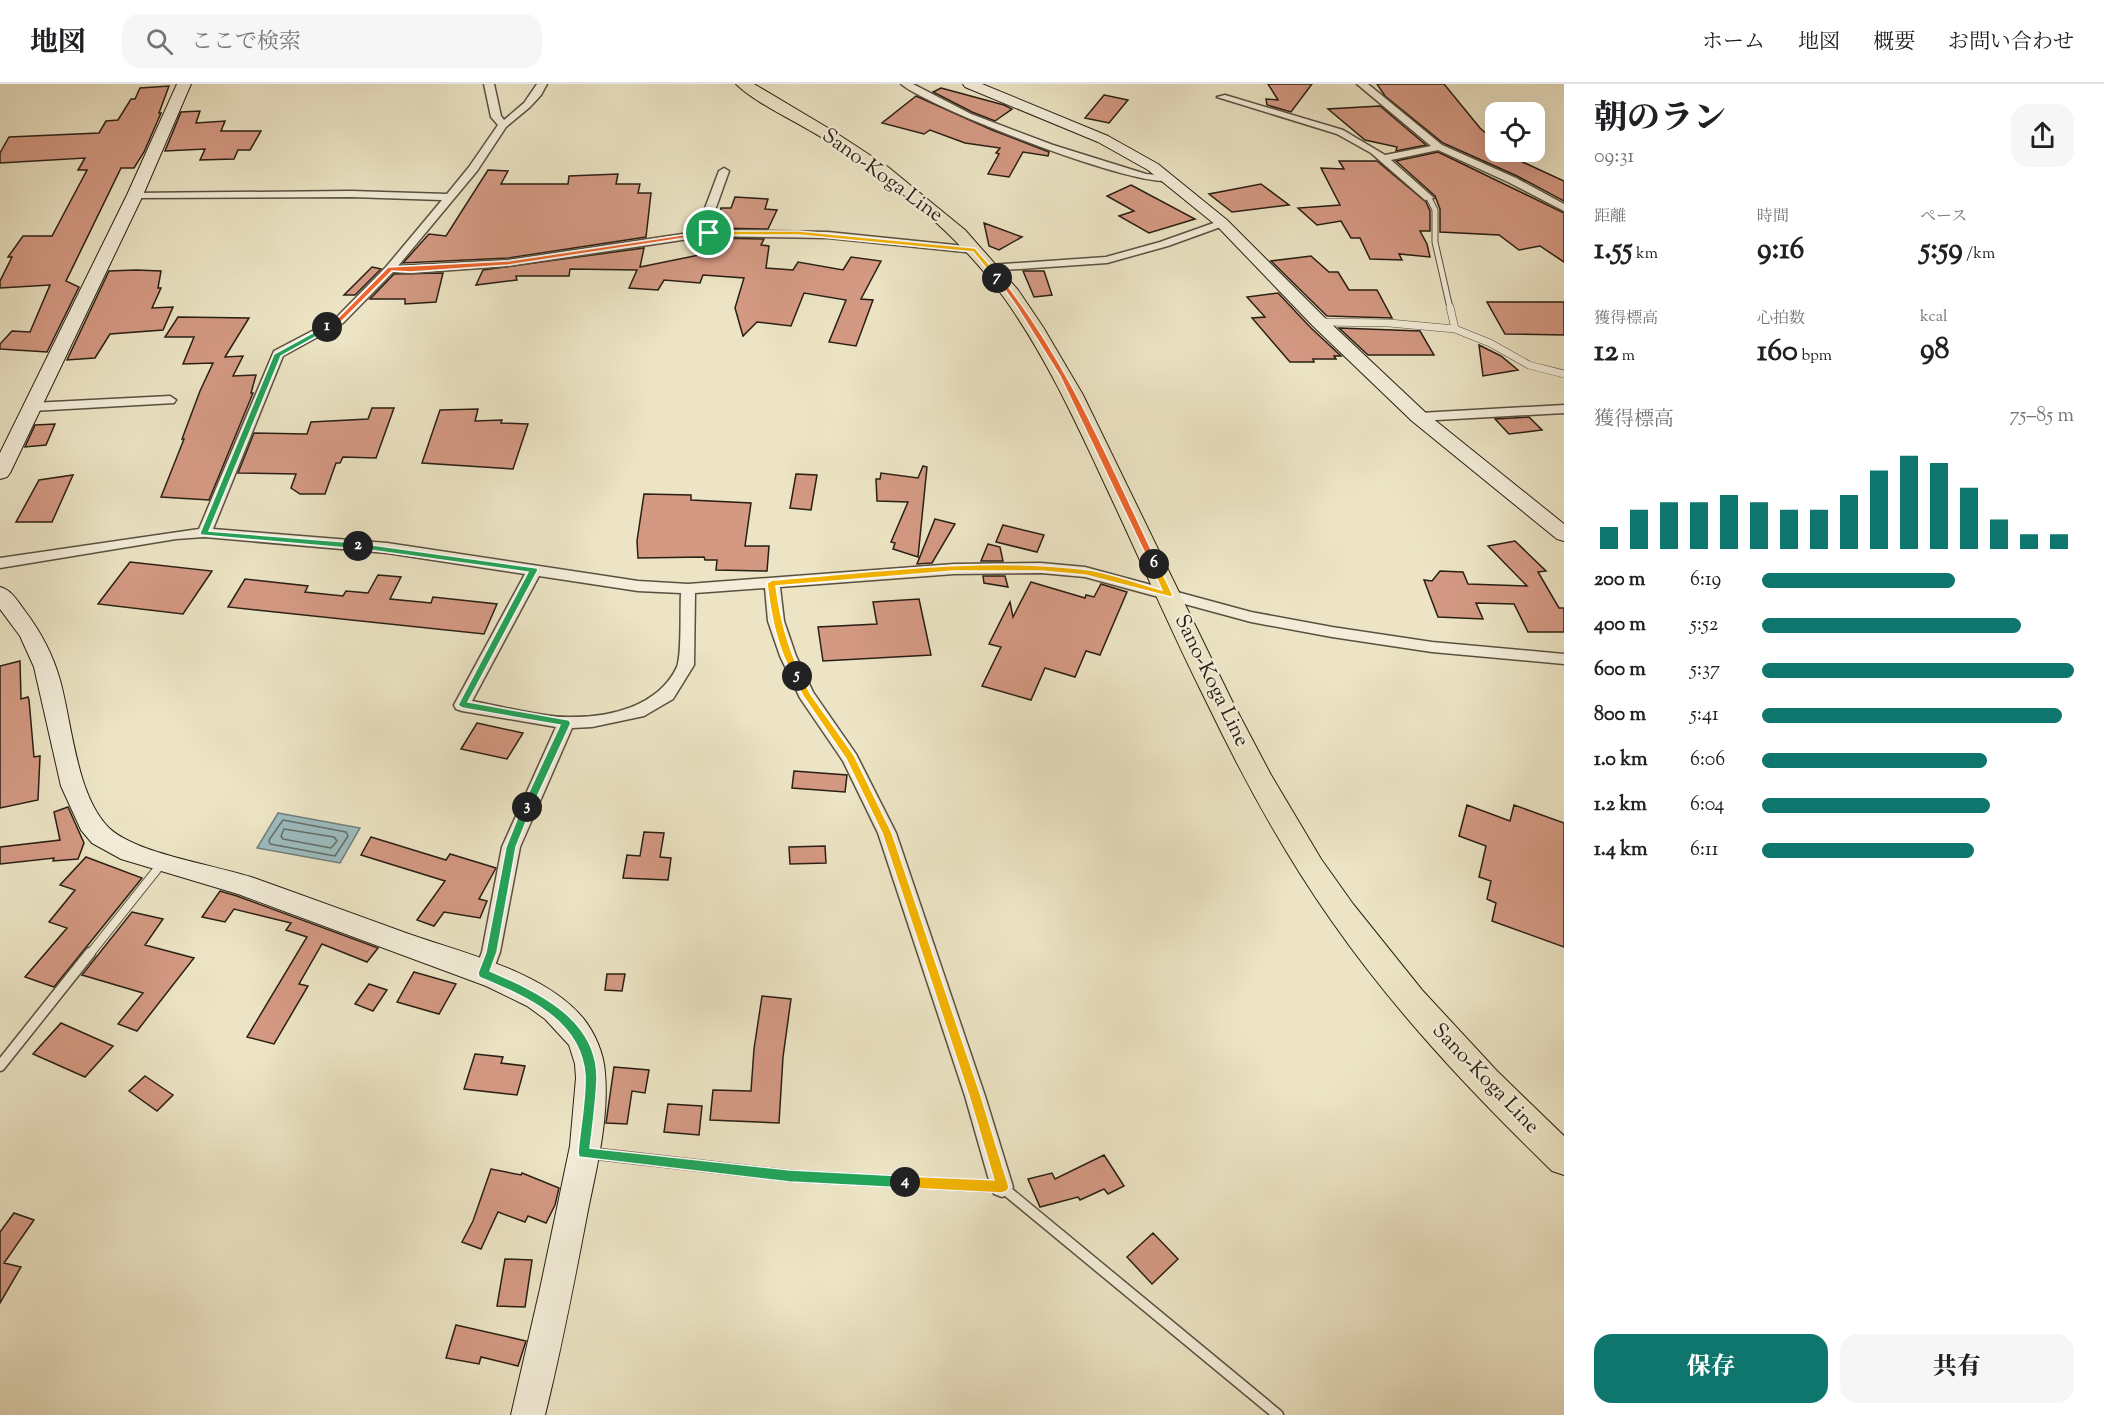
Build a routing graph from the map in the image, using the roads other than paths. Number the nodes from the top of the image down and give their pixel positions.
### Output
1 (184, 84) edge
2 (489, 84) edge
3 (542, 84) edge
4 (743, 84) edge
5 (906, 84) edge
6 (970, 84) edge
7 (1362, 84) edge
8 (1222, 97) dead end
9 (503, 125) junction
10 (1439, 147) junction
11 (1381, 159) junction
12 (724, 171) dead end
13 (1168, 179) junction
14 (135, 195) junction
15 (451, 196) junction
16 (1429, 198) joint
17 (1564, 208) edge
18 (1222, 223) junction
19 (701, 234) junction
20 (975, 250) junction
21 (989, 268) junction
22 (390, 269) junction
23 (1319, 322) junction
24 (1455, 329) junction
25 (1564, 374) edge
26 (170, 400) dead end
27 (32, 407) junction
28 (1564, 409) edge
29 (1419, 417) junction
30 (0, 473) edge
31 (204, 533) junction
32 (1564, 534) edge
33 (0, 563) edge
34 (534, 570) junction
35 (772, 583) junction
36 (688, 589) junction
37 (0, 594) edge
38 (1168, 595) junction
39 (1564, 658) edge
40 (566, 723) junction
41 (164, 861) junction
42 (483, 973) junction
43 (0, 1066) edge
44 (584, 1153) junction
45 (1564, 1160) edge
46 (1002, 1187) junction
47 (528, 1415) edge
48 (1278, 1415) edge

1 - 14 street
2 - 9 street
3 - 9 street
4 - 20 main road, Sano-Koga Line
5 - 13 street
6 - 13 street
7 - 10 street
8 - 11 street
9 - 15 street
10 - 11 street
10 - 17 street
11 - 16 street
12 - 19 street
13 - 18 street
14 - 15 street
14 - 27 street
15 - 22 street
16 - 24 lane
18 - 21 street
18 - 23 street
19 - 20 street
19 - 22 street
20 - 21 main road, Sano-Koga Line
21 - 38 main road, Sano-Koga Line
22 - 31 street
23 - 24 lane
23 - 29 street
24 - 25 lane
26 - 27 street
27 - 30 street
28 - 29 street
29 - 32 street
31 - 33 street
31 - 34 street
34 - 36 street
34 - 40 street
35 - 36 street
35 - 38 street
35 - 46 street
36 - 40 street
37 - 41 street
38 - 39 street
38 - 45 main road, Sano-Koga Line
40 - 42 street
41 - 42 street
41 - 43 lane
42 - 44 street
44 - 46 lane
44 - 47 street
46 - 48 lane

